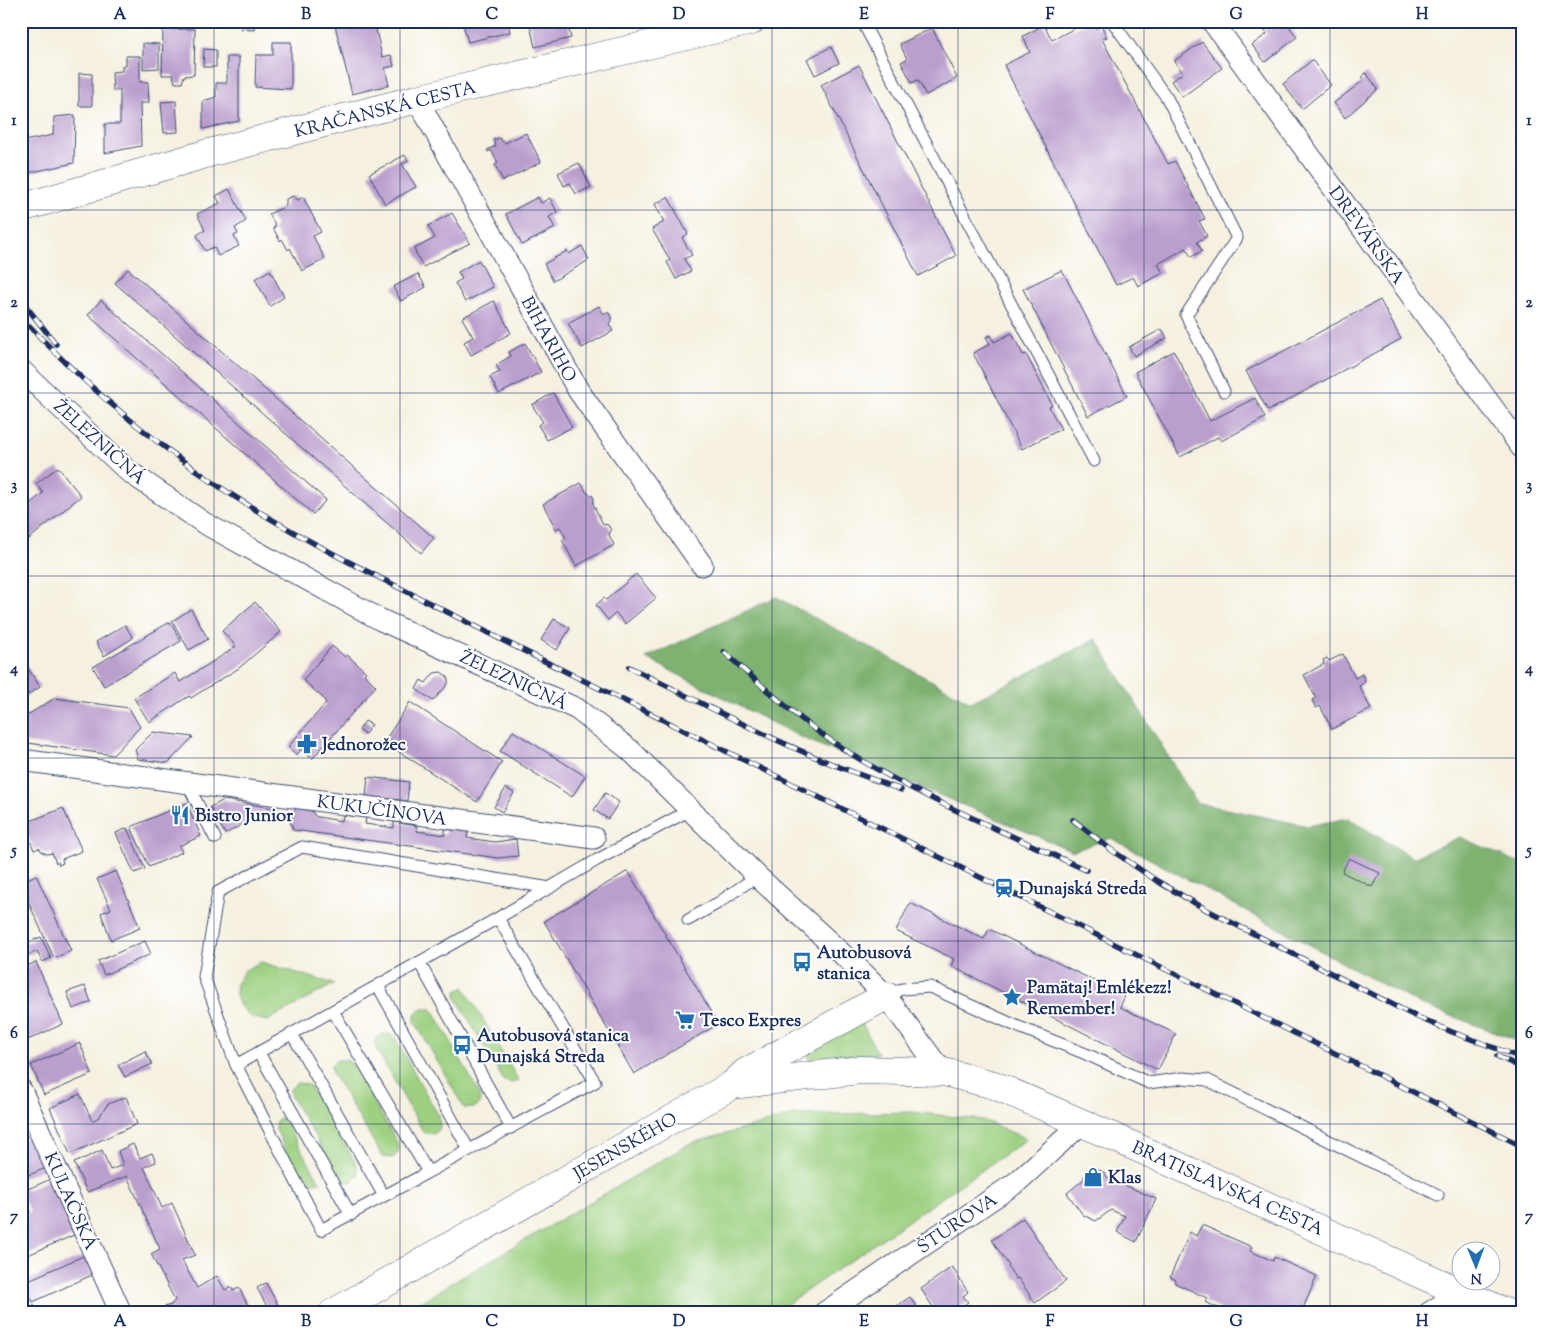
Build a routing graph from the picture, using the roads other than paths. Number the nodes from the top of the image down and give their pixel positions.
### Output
1 (751, 21) edge
2 (862, 21) edge
3 (1112, 21) edge
4 (1212, 21) edge
5 (417, 100) junction
6 (21, 208) edge
7 (21, 370) edge
8 (1224, 391) dead end
9 (1522, 448) edge
10 (1094, 461) dead end
11 (702, 565) dead end
12 (21, 760) edge
13 (187, 783) junction
14 (690, 810) junction
15 (215, 838) dead end
16 (594, 838) dead end
17 (757, 876) junction
18 (550, 888) junction
19 (498, 918) junction
20 (688, 920) dead end
21 (419, 962) junction
22 (378, 986) junction
23 (886, 996) junction
24 (333, 1011) junction
25 (292, 1034) junction
26 (259, 1053) junction
27 (236, 1065) junction
28 (944, 1072) junction
29 (732, 1085) junction
30 (21, 1090) edge
31 (1082, 1123) junction
32 (511, 1128) junction
33 (469, 1150) junction
34 (428, 1172) junction
35 (1438, 1195) dead end
36 (384, 1196) junction
37 (350, 1215) junction
38 (1450, 1287) edge
39 (1461, 1292) joint
40 (121, 1313) edge
41 (332, 1313) edge
42 (824, 1313) edge
43 (1429, 1313) edge
44 (1508, 1313) edge

1 - 5 street, KRAČANSKÁ CESTA
2 - 10 lane
3 - 8 lane
4 - 9 street, DREVÁRSKA
5 - 6 street, KRAČANSKÁ CESTA
5 - 11 street, BIHARIHO
7 - 14 street, ŽELEZNIČNÁ
12 - 13 street, KUKUČÍNOVA
13 - 15 lane
13 - 16 street, KUKUČÍNOVA
14 - 17 street, ŽELEZNIČNÁ
14 - 18 lane
17 - 20 lane
17 - 23 street, ŽELEZNIČNÁ
18 - 19 lane
18 - 27 lane
19 - 21 lane
19 - 32 lane
21 - 22 lane
21 - 32 lane
22 - 24 lane
22 - 33 lane
23 - 28 street, ŽELEZNIČNÁ
23 - 29 street
23 - 35 lane
24 - 25 lane
24 - 34 lane
25 - 26 lane
25 - 36 lane
26 - 27 lane
26 - 37 lane
27 - 37 lane
28 - 29 street, JESENSKÉHO
28 - 31 street, BRATISLAVSKÁ CESTA
29 - 41 street, JESENSKÉHO
30 - 40 street, KULAČSKÁ
31 - 38 street, BRATISLAVSKÁ CESTA
31 - 42 street, ŠTÚROVA
32 - 33 lane
33 - 34 lane
34 - 36 lane
36 - 37 lane
39 - 43 street
39 - 44 street, BRATISLAVSKÁ CESTA

